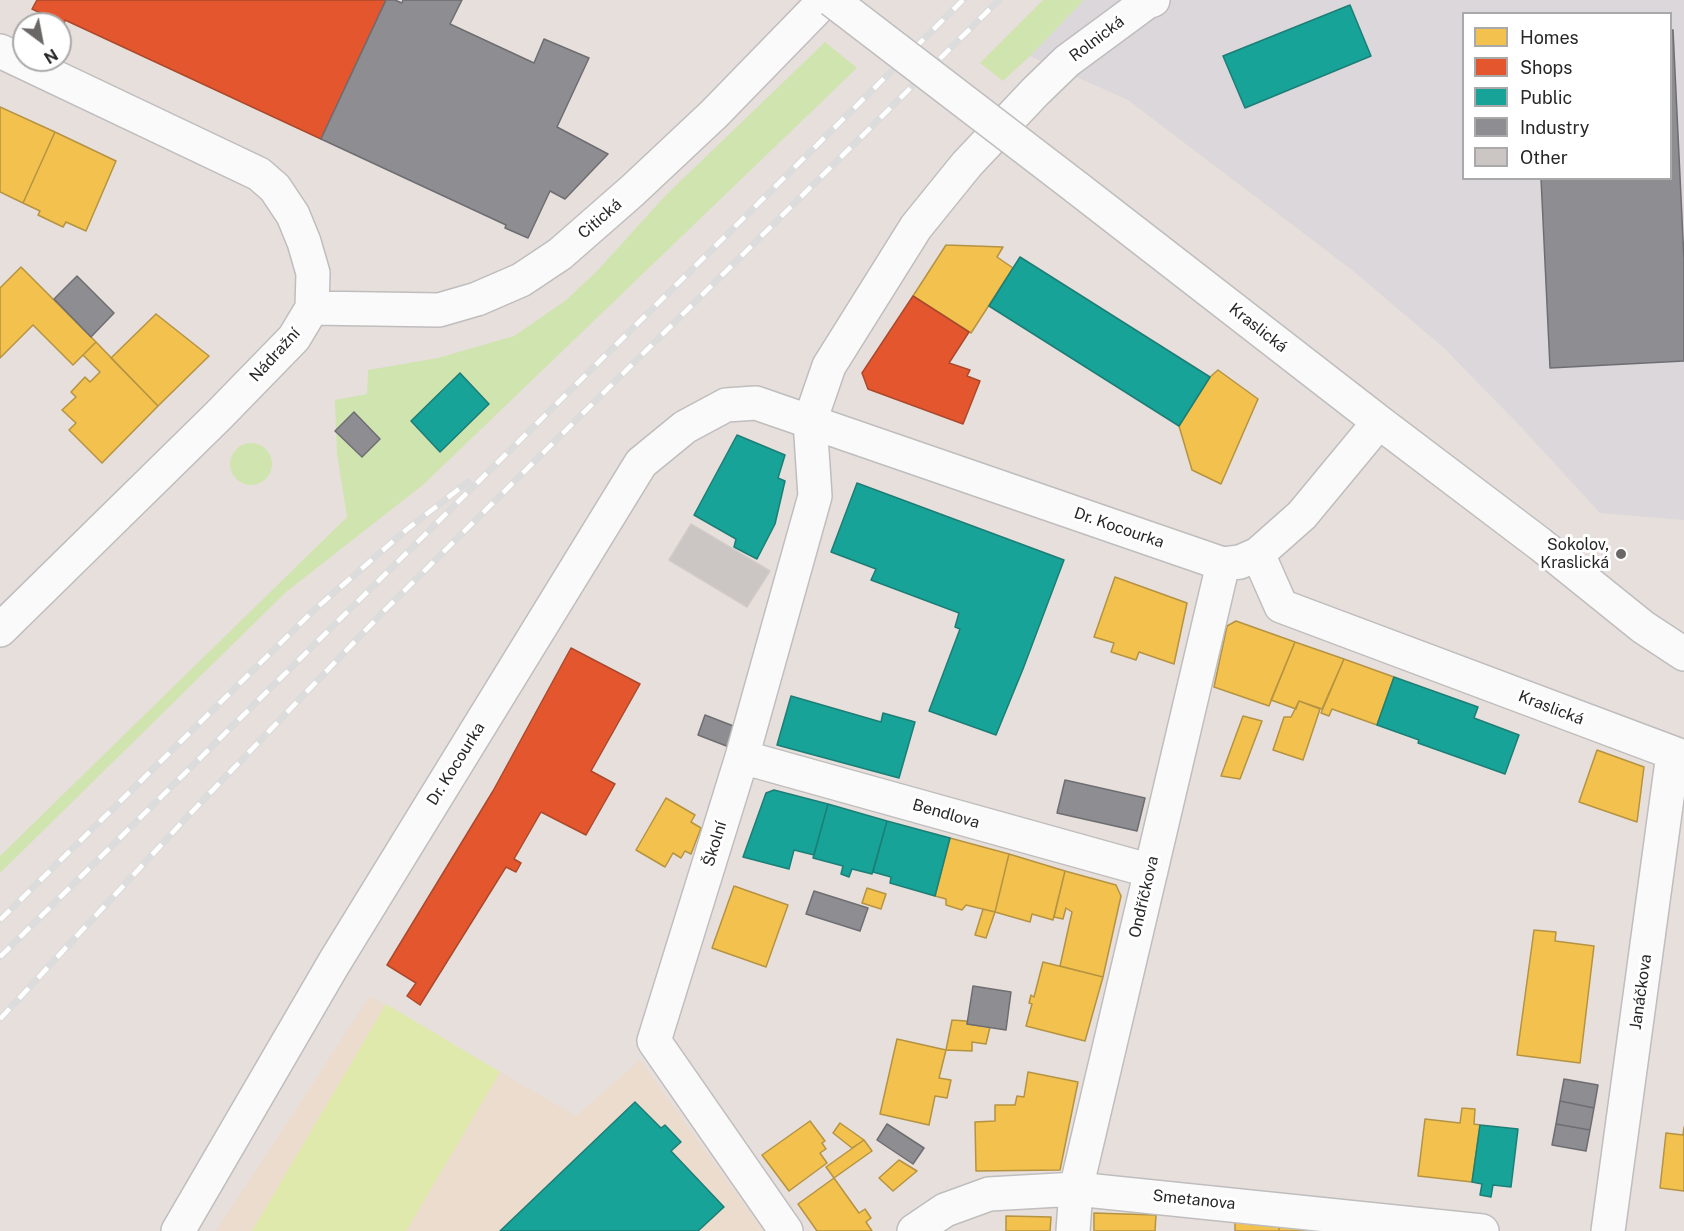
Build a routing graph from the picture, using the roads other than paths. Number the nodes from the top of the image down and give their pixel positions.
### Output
1 (825, 0) edge
2 (832, 0) edge
3 (1153, 0) edge
4 (0, 51) edge
5 (312, 308) junction
6 (810, 421) junction
7 (1379, 422) junction
8 (1258, 554) junction
9 (1223, 564) junction
10 (0, 630) edge
11 (1684, 654) edge
12 (1679, 755) edge
13 (742, 757) junction
14 (1150, 871) junction
15 (1076, 1189) junction
16 (178, 1231) edge
17 (786, 1231) edge
18 (914, 1231) edge
19 (1073, 1231) edge
20 (1482, 1231) edge
21 (1608, 1231) edge

1 - 5 street, Citická
2 - 7 street, Kraslická, bridge
3 - 6 street, Rolnická
4 - 5 street, Nádražní
5 - 10 street, Nádražní
6 - 9 street, Dr. Kocourka
6 - 13 street, Školní
6 - 16 street, Dr. Kocourka
7 - 8 street
7 - 11 street, Kraslická
8 - 9 street
8 - 12 street, Kraslická
9 - 14 street, Ondříčkova
12 - 21 street, Janáčkova
13 - 14 street, Bendlova
13 - 17 street, Školní
14 - 15 street, Ondříčkova
15 - 18 street, Smetanova
15 - 19 street, Ondříčkova
15 - 20 street, Smetanova

